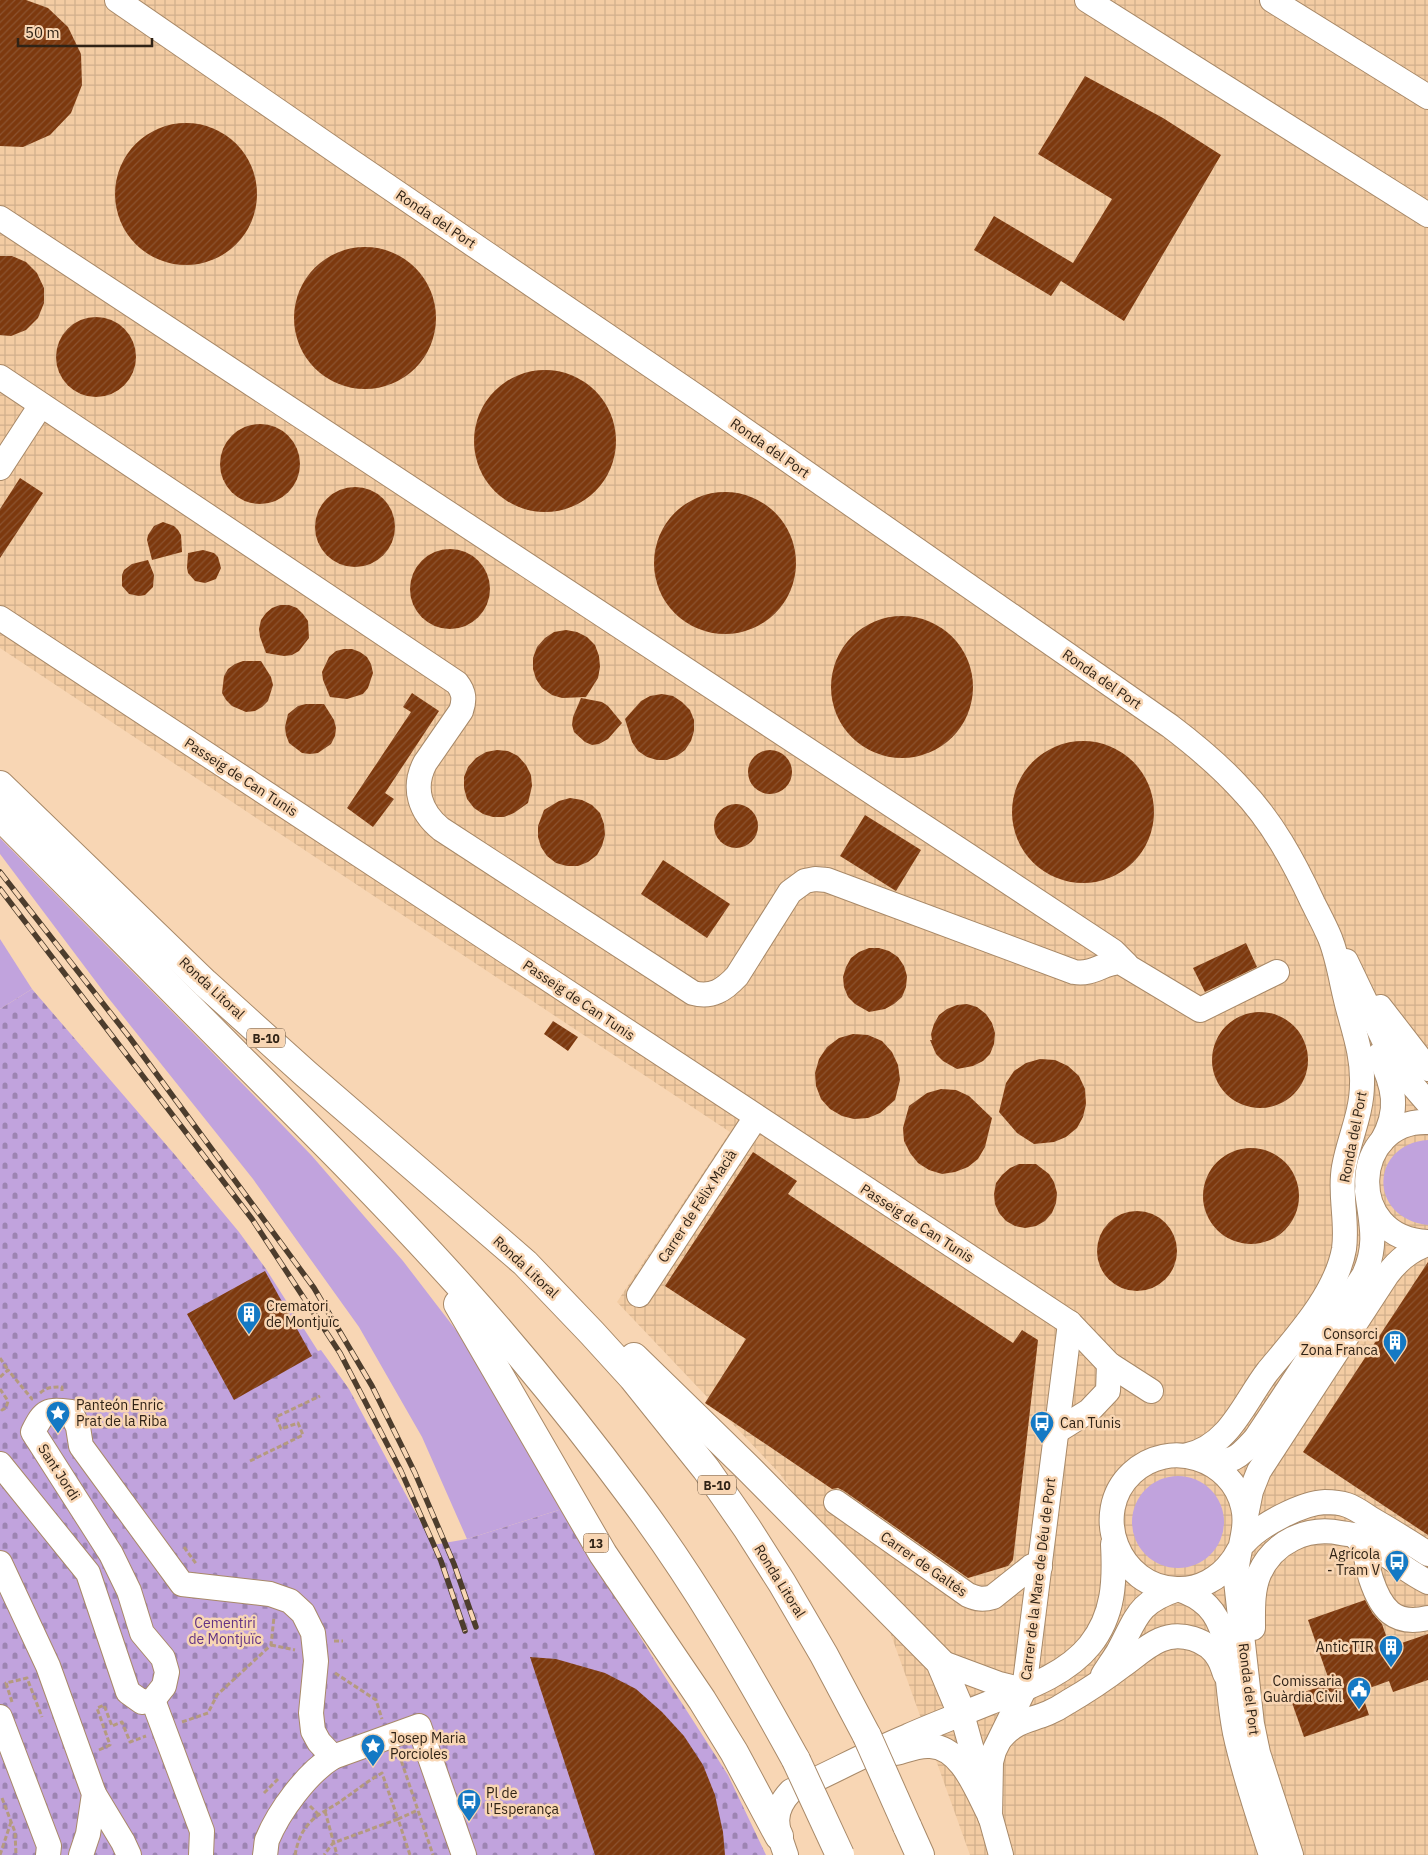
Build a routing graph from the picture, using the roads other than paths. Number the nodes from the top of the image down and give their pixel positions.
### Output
1 (117, 0) edge
2 (1087, 0) edge
3 (1272, 0) edge
4 (1428, 97) edge
5 (1428, 214) edge
6 (0, 218) edge
7 (0, 377) edge
8 (42, 405) junction
9 (0, 468) edge
10 (0, 618) edge
11 (4, 805) edge
12 (1126, 964) junction
13 (1344, 969) junction
14 (1276, 972) dead end
15 (1428, 1069) edge
16 (1428, 1103) edge
17 (756, 1117) junction
18 (1428, 1122) edge
19 (1379, 1146) junction
20 (1367, 1191) junction
21 (1428, 1243) edge
22 (422, 1245) junction
23 (525, 1263) junction
24 (639, 1295) dead end
25 (1070, 1323) junction
26 (1109, 1364) junction
27 (1151, 1391) dead end
28 (1057, 1431) junction
29 (1196, 1458) junction
30 (0, 1464) edge
31 (836, 1502) dead end
32 (1245, 1523) junction
33 (1113, 1528) junction
34 (1354, 1535) junction
35 (1240, 1548) junction
36 (1421, 1550) edge
37 (0, 1563) edge
38 (1040, 1567) junction
39 (1428, 1582) edge
40 (1178, 1589) junction
41 (1428, 1618) edge
42 (940, 1662) junction
43 (1228, 1683) junction
44 (1096, 1685) junction
45 (1024, 1690) junction
46 (153, 1700) junction
47 (6, 1709) edge
48 (962, 1714) junction
49 (1252, 1724) junction
50 (999, 1740) junction
51 (333, 1757) junction
52 (843, 1768) junction
53 (94, 1794) junction
54 (990, 1817) junction
55 (780, 1849) edge
56 (124, 1851) edge
57 (48, 1855) edge
58 (81, 1855) edge
59 (201, 1855) edge
60 (265, 1855) edge
61 (464, 1855) edge
62 (840, 1855) edge
63 (920, 1855) edge
64 (1001, 1855) edge
65 (1271, 1855) edge
66 (1291, 1855) edge

1 - 13 street, Ronda del Port
2 - 5 street
3 - 4 street
6 - 12 street
7 - 8 street
8 - 9 street
8 - 12 street
10 - 17 street, Passeig de Can Tunis
11 - 22 highway, Ronda Litoral / B-10
11 - 23 highway, Ronda Litoral / B-10
12 - 14 street
13 - 15 street
13 - 16 street
13 - 19 street, Ronda del Port
13 - 29 street, Ronda del Port
17 - 24 street, Carrer de Félix Macià
17 - 25 street, Passeig de Can Tunis
18 - 19 street
19 - 20 street, Ronda del Port
20 - 21 street
20 - 29 street, Ronda del Port
21 - 32 street
22 - 55 highway, 13
22 - 62 highway, Ronda Litoral / B-10, bridge
23 - 42 highway
23 - 63 highway, Ronda Litoral / B-10, bridge
25 - 26 street, Passeig de Can Tunis
25 - 28 street, Carrer de la Mare de Déu de Port
26 - 27 street, Passeig de Can Tunis
26 - 28 street
28 - 38 street, Carrer de la Mare de Déu de Port
29 - 32 street
29 - 33 street
30 - 46 street
31 - 38 street, Carrer de Galtés
32 - 35 street
33 - 40 street
33 - 45 street
34 - 39 street
34 - 41 street
34 - 49 street
35 - 36 street
35 - 40 street
35 - 49 street, Ronda del Port
37 - 53 street
38 - 45 street, Carrer de la Mare de Déu de Port
40 - 43 street, Ronda del Port
40 - 44 street
42 - 45 street
42 - 48 highway
43 - 44 street
43 - 65 street, Ronda del Port
44 - 50 street
45 - 48 street, Carrer de la Mare de Déu de Port
45 - 50 street
46 - 51 street, Sant Jordi
46 - 59 street
47 - 57 street
48 - 52 street, Carrer de la Mare de Déu de Port
48 - 54 street, Carrer de la Mare de Déu de Port
49 - 66 street, Ronda del Port
50 - 54 street
51 - 60 street
51 - 61 street
52 - 54 street, Carrer de la Mare de Déu de Port
52 - 55 street, Carrer de la Mare de Déu de Port
53 - 56 street
53 - 58 street
54 - 64 street, Carrer de la Mare de Déu de Port

